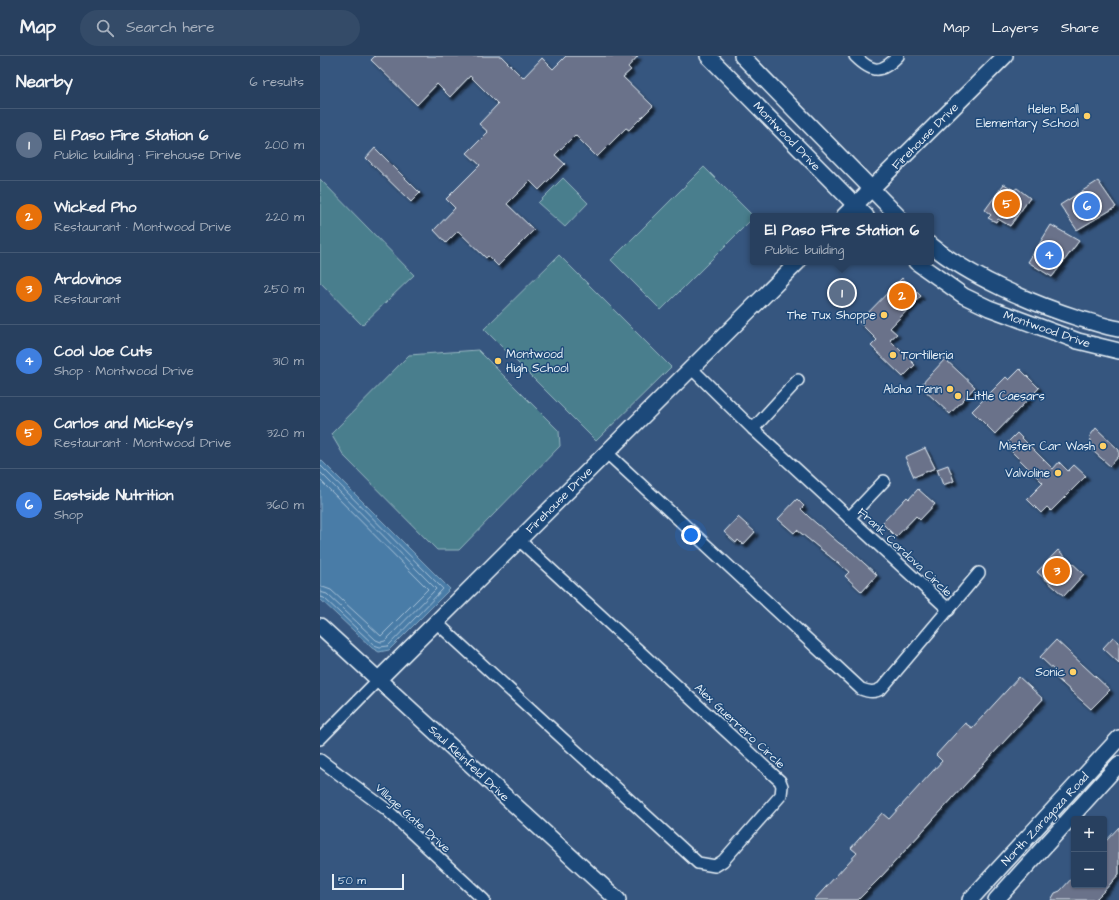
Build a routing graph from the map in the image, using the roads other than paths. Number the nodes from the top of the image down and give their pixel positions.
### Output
1 (742, 56) edge
2 (855, 56) edge
3 (898, 56) edge
4 (1005, 56) edge
5 (716, 58) edge
6 (872, 189) junction
7 (850, 211) edge
8 (895, 213) edge
9 (934, 247) edge
10 (795, 265) edge
11 (920, 265) edge
12 (1102, 325) junction
13 (1119, 329) edge
14 (1095, 346) junction
15 (1119, 351) edge
16 (692, 368) junction
17 (798, 380) dead end
18 (753, 430) junction
19 (607, 453) junction
20 (884, 482) dead end
21 (849, 518) junction
22 (519, 540) junction
23 (979, 573) dead end
24 (949, 610) junction
25 (436, 622) junction
26 (320, 626) edge
27 (378, 680) junction
28 (1119, 738) edge
29 (320, 739) edge
30 (320, 760) edge
31 (1119, 764) edge
32 (1043, 821) junction
33 (996, 871) junction
34 (1016, 877) junction
35 (484, 900) edge
36 (618, 900) edge
37 (970, 900) edge
38 (986, 900) edge
39 (996, 900) edge

1 - 6 main road, Montwood Drive
2 - 3 street
4 - 6 main road, Firehouse Drive
5 - 7 main road, Montwood Drive
6 - 7 main road, Firehouse Drive
6 - 8 main road, Montwood Drive
9 - 12 main road, Montwood Drive
10 - 16 main road, Firehouse Drive
11 - 14 main road, Montwood Drive
12 - 13 main road, Montwood Drive
12 - 14 main road
14 - 15 main road, Montwood Drive
16 - 18 street, Frank Cordova Circle
16 - 19 main road, Firehouse Drive
17 - 18 street
18 - 21 street, Frank Cordova Circle
19 - 22 main road, Firehouse Drive
19 - 24 street, Frank Cordova Circle
20 - 21 street
21 - 24 street, Frank Cordova Circle
22 - 25 main road, Firehouse Drive
22 - 25 street, Alex Guerrero Circle
23 - 24 street
25 - 27 main road, Firehouse Drive
26 - 27 main road, Saul Kleinfeld Drive
27 - 29 street, Firehouse Drive
27 - 36 main road, Saul Kleinfeld Drive
28 - 32 main road, North Zaragoza Road
30 - 35 street, Village Gate Drive
31 - 34 main road, North Zaragoza Road
32 - 33 main road, North Zaragoza Road
32 - 34 main road
33 - 37 main road, North Zaragoza Road
33 - 38 main road
34 - 39 main road, North Zaragoza Road

